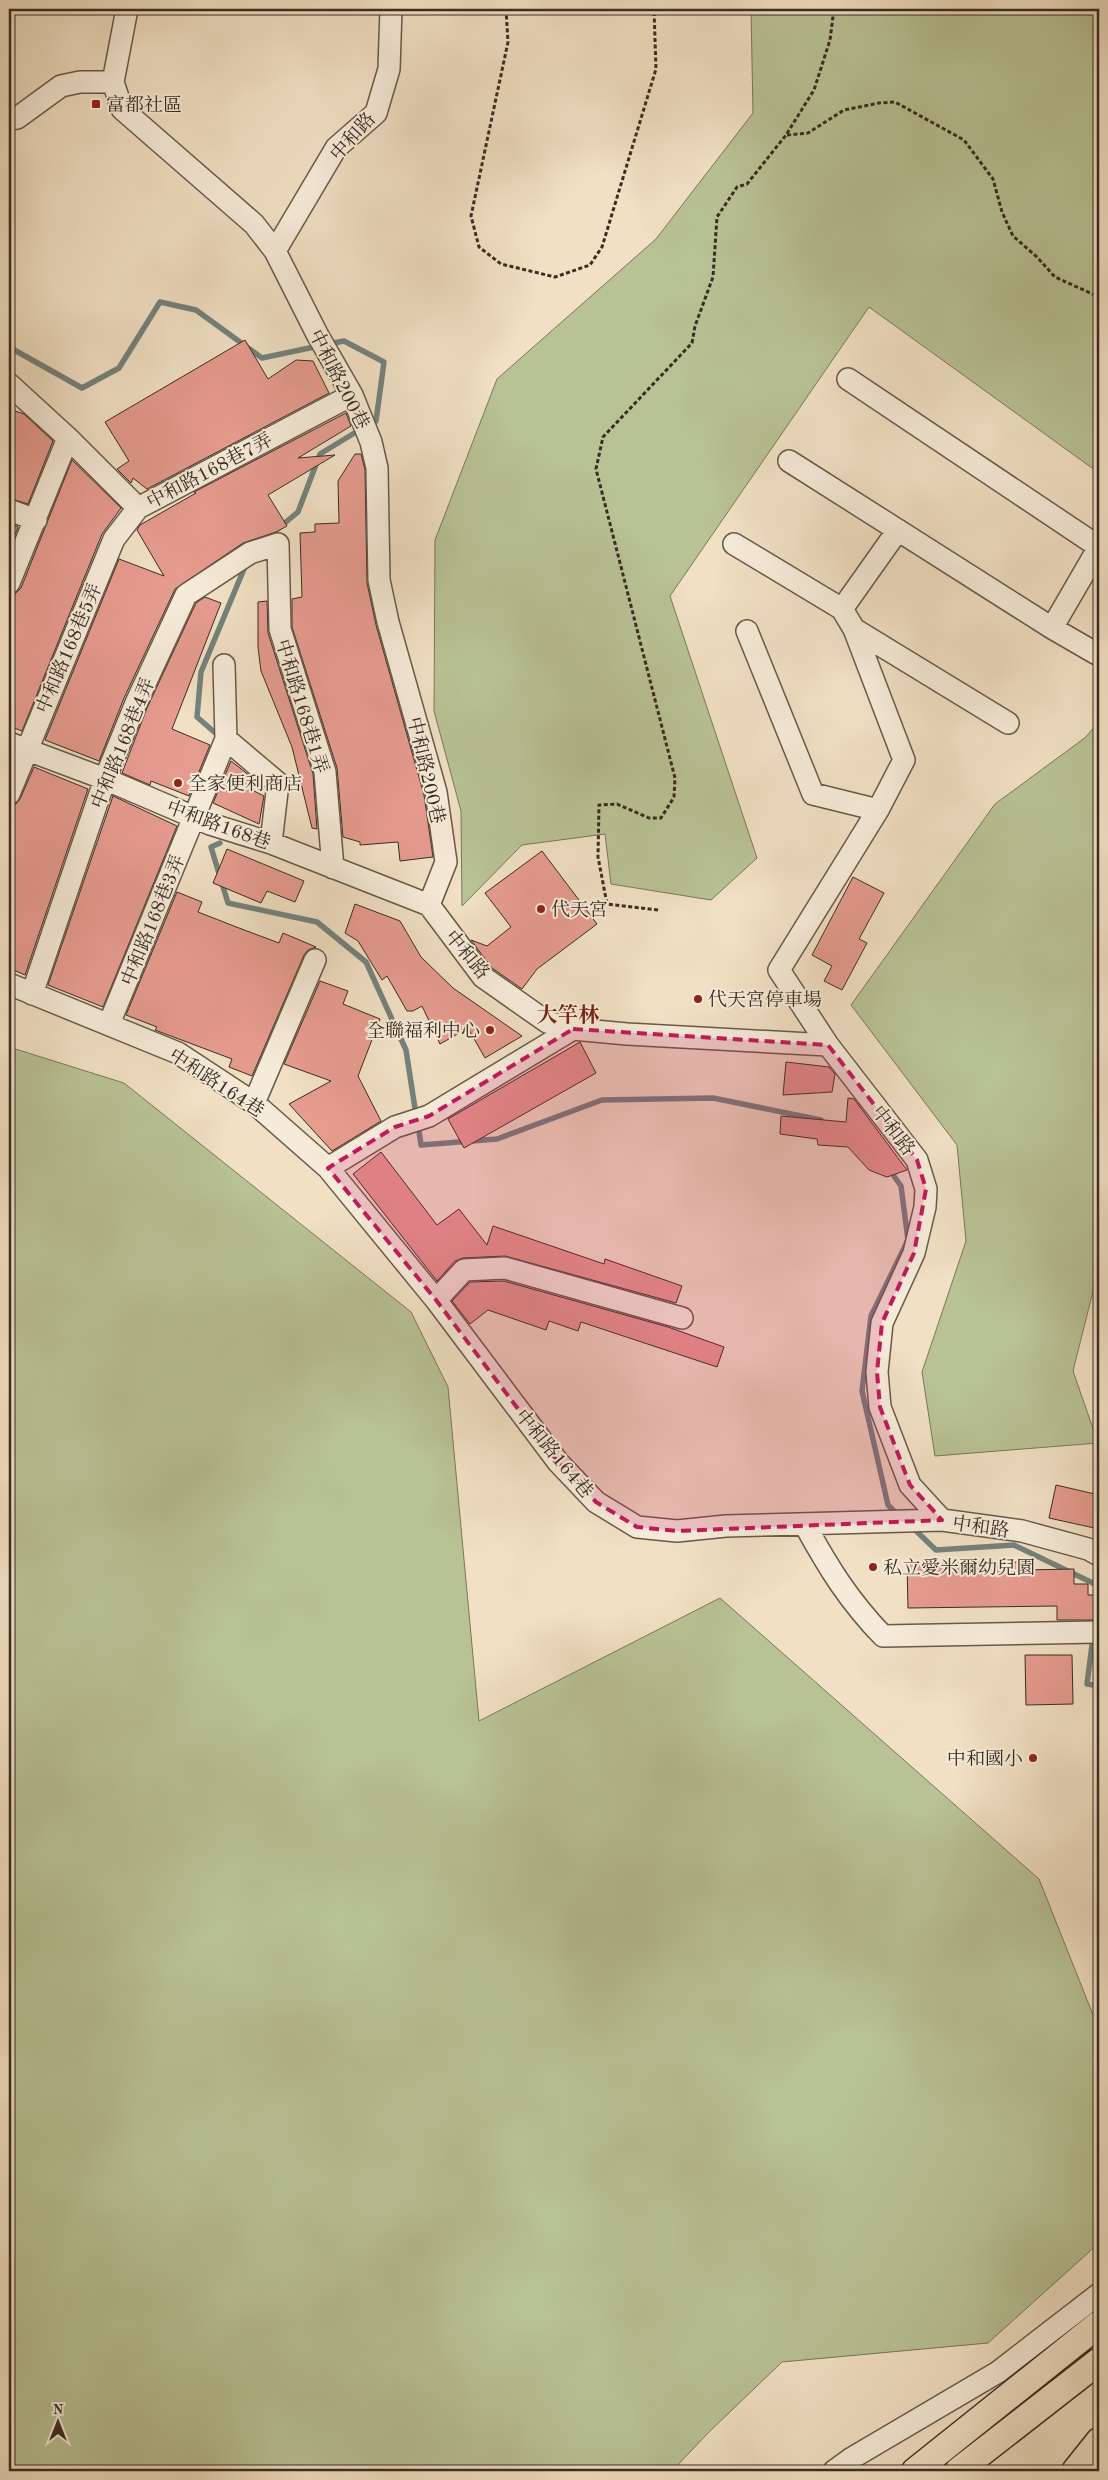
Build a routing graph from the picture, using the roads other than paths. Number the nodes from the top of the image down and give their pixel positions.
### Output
1 (127, 9) edge
2 (391, 9) edge
3 (113, 82) junction
4 (9, 119) edge
5 (275, 251) junction
6 (848, 379) dead end
7 (10, 389) edge
8 (352, 395) junction
9 (68, 438) junction
10 (789, 461) dead end
11 (138, 508) junction
12 (9, 510) edge
13 (36, 520) junction
14 (898, 530) junction
15 (278, 544) joint
16 (734, 544) dead end
17 (1099, 547) edge
18 (9, 582) edge
19 (842, 609) junction
20 (1052, 628) junction
21 (854, 629) junction
22 (747, 631) dead end
23 (1097, 654) dead end
24 (224, 665) dead end
25 (1008, 723) dead end
26 (17, 746) edge
27 (224, 747) junction
28 (105, 779) junction
29 (9, 794) edge
30 (878, 810) junction
31 (193, 816) junction
32 (271, 843) junction
33 (333, 868) junction
34 (429, 905) junction
35 (315, 960) dead end
36 (9, 984) edge
37 (32, 994) junction
38 (109, 1024) junction
39 (574, 1029) junction
40 (828, 1046) junction
41 (254, 1103) junction
42 (328, 1168) junction
43 (436, 1300) junction
44 (682, 1318) dead end
45 (942, 1520) junction
46 (805, 1525) junction
47 (1099, 1555) edge
48 (1090, 1632) edge
49 (1099, 2294) edge
50 (1099, 2324) edge
51 (1099, 2361) edge
52 (1099, 2440) edge
53 (834, 2471) edge
54 (915, 2471) edge
55 (958, 2471) edge
56 (1075, 2471) edge

1 - 3 street, 中和路200巷
2 - 5 street, 中和路
3 - 4 street
3 - 5 street, 中和路200巷
5 - 8 street, 中和路200巷
6 - 17 street
7 - 9 street, 中和路168巷7弄
8 - 11 street, 中和路168巷7弄
8 - 34 street, 中和路200巷
9 - 11 street, 中和路168巷7弄
9 - 13 street
10 - 14 street
11 - 26 street, 中和路168巷5弄
12 - 13 street
13 - 18 street
14 - 19 street
14 - 20 street
15 - 28 street, 中和路168巷4弄
15 - 33 street, 中和路168巷1弄
16 - 19 street
17 - 20 street
19 - 21 street
20 - 23 street
21 - 25 street
21 - 30 street
22 - 30 street
24 - 27 street
26 - 28 street, 中和路168巷
26 - 29 street, 中和路168巷5弄
27 - 31 street, 中和路168巷3弄
27 - 32 street
28 - 31 street, 中和路168巷
28 - 37 street, 中和路168巷4弄
30 - 40 street
31 - 32 street, 中和路168巷
31 - 38 street, 中和路168巷3弄
32 - 33 street, 中和路168巷
33 - 34 street, 中和路168巷
34 - 39 street, 中和路
35 - 41 street
36 - 37 street, 中和路164巷
37 - 38 street, 中和路164巷
38 - 41 street, 中和路164巷
39 - 40 street, 中和路
39 - 42 street
40 - 45 street, 中和路
41 - 42 street, 中和路164巷
42 - 43 street, 中和路164巷
43 - 44 street
43 - 46 street, 中和路164巷
45 - 46 street, 中和路164巷
45 - 47 street, 中和路
46 - 48 street
49 - 53 street
50 - 54 main road
51 - 55 main road
52 - 56 main road

